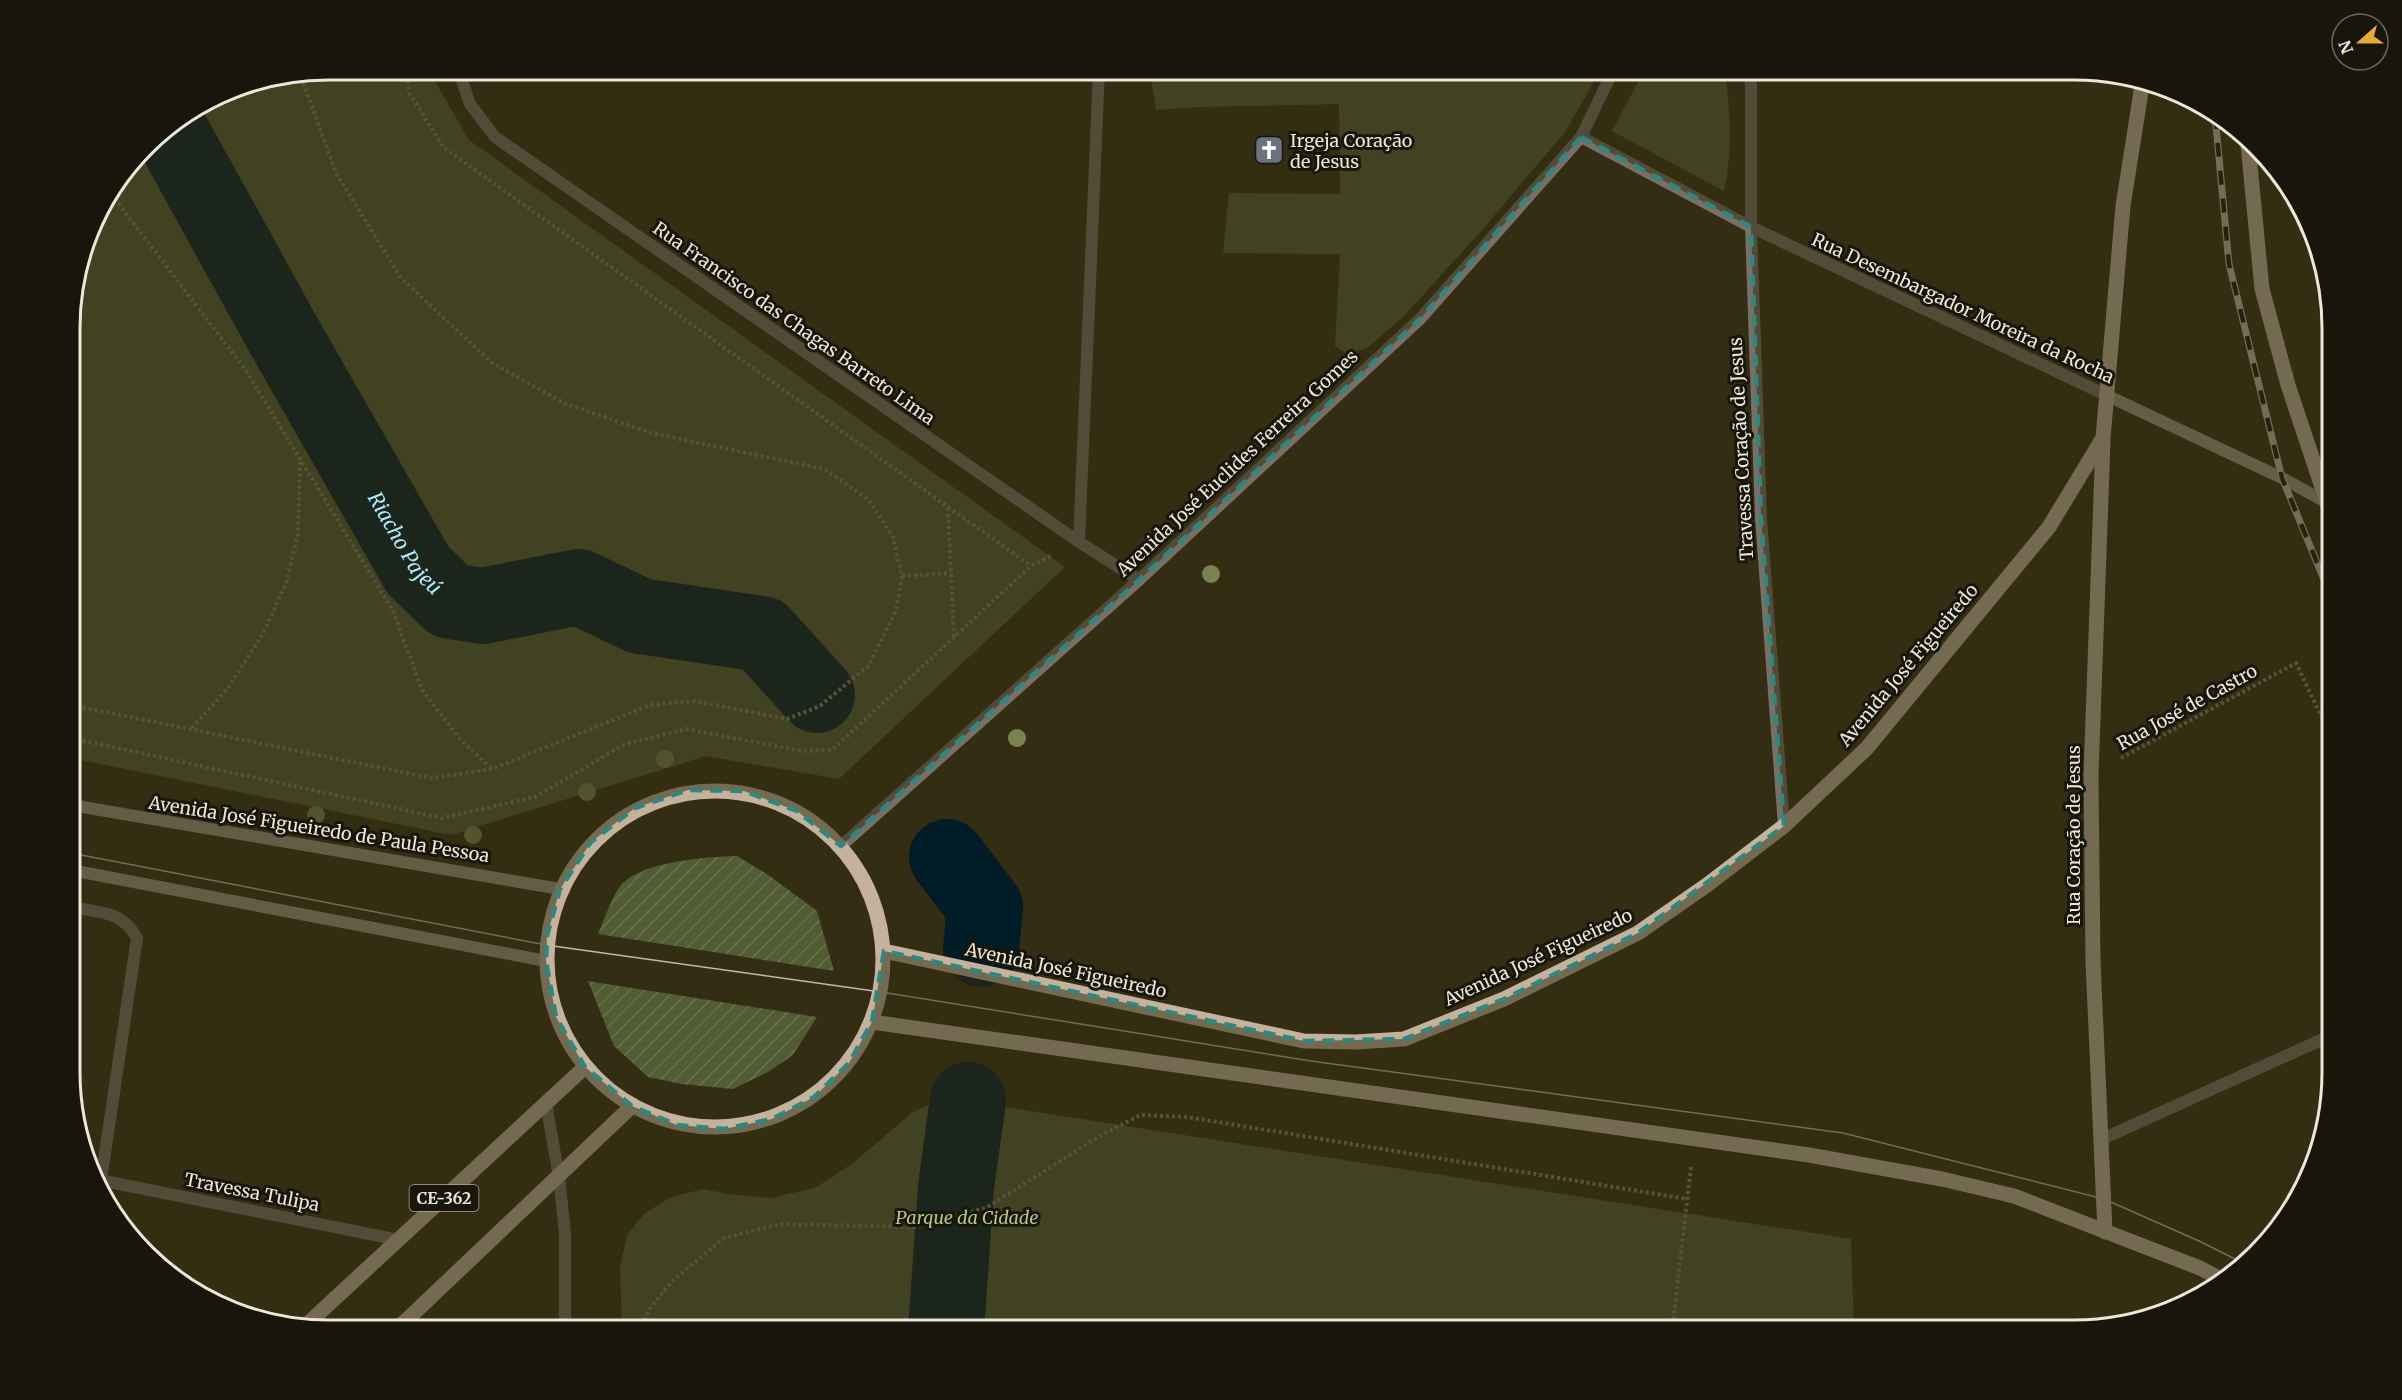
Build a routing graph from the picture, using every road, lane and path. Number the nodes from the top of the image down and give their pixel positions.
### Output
1 (407, 80) edge
2 (462, 80) edge
3 (1099, 80) edge
4 (1609, 80) edge
5 (1751, 80) edge
6 (302, 81) edge
7 (2141, 89) edge
8 (1581, 138) junction
9 (2249, 151) edge
10 (115, 200) edge
11 (1750, 227) junction
12 (2106, 395) junction
13 (2103, 438) junction
14 (300, 459) junction
15 (2322, 485) edge
16 (2322, 503) edge
17 (948, 507) junction
18 (1079, 542) junction
19 (951, 573) junction
20 (902, 576) junction
21 (1139, 580) junction
22 (954, 638) junction
23 (80, 707) edge
24 (2322, 718) edge
25 (192, 728) junction
26 (80, 740) edge
27 (492, 769) junction
28 (2091, 775) junction
29 (80, 807) edge
30 (1784, 826) junction
31 (841, 846) junction
32 (80, 872) edge
33 (560, 889) junction
34 (80, 909) edge
35 (884, 951) junction
36 (546, 961) junction
37 (872, 1022) junction
38 (2322, 1040) edge
39 (585, 1067) junction
40 (546, 1103) junction
41 (632, 1106) junction
42 (1694, 1139) junction
43 (2100, 1140) junction
44 (101, 1173) edge
45 (559, 1177) junction
46 (104, 1181) edge
47 (1687, 1199) junction
48 (2106, 1232) junction
49 (399, 1240) junction
50 (2215, 1276) edge
51 (312, 1320) edge
52 (407, 1320) edge
53 (565, 1320) edge
54 (644, 1320) edge
55 (1673, 1320) edge

1 - 17 path
2 - 18 street, Rua Francisco das Chagas Barreto Lima
3 - 18 street
4 - 8 street, Avenida José Euclides Ferreira Gomes
5 - 11 street, Travessa Coração de Jesus
6 - 20 path
7 - 12 main road, Avenida José Figueiredo
8 - 11 street, Rua Desembargador Moreira da Rocha
8 - 21 street, Avenida José Euclides Ferreira Gomes
9 - 15 main road
10 - 14 path
11 - 12 street, Rua Desembargador Moreira da Rocha
11 - 30 street, Travessa Coração de Jesus
12 - 13 main road, Avenida José Figueiredo
12 - 16 main road, Rua Desembargador Moreira da Rocha
13 - 28 main road, Rua Coração de Jesus
13 - 30 main road, Avenida José Figueiredo
14 - 25 path
14 - 27 path
17 - 19 path
17 - 22 path
18 - 21 street, Rua Francisco das Chagas Barreto Lima
19 - 20 path
19 - 22 path
20 - 27 path
21 - 31 street, Avenida José Euclides Ferreira Gomes
22 - 26 path
23 - 25 path
24 - 28 path, Rua José de Castro
25 - 27 path
28 - 43 main road, Rua Coração de Jesus
29 - 33 main road, Avenida José Figueiredo de Paula Pessoa
30 - 35 main road, Avenida José Figueiredo
31 - 33 main road
31 - 35 main road
32 - 36 main road
33 - 36 main road
34 - 44 street
35 - 37 main road
36 - 39 main road
37 - 41 main road
37 - 42 main road
38 - 43 street
39 - 40 main road, CE-362
39 - 41 main road
40 - 45 street
40 - 49 main road, CE-362
41 - 45 main road
42 - 47 path
42 - 48 main road
43 - 48 main road, Rua Coração de Jesus
45 - 52 main road
45 - 53 street
46 - 49 street, Travessa Tulipa
47 - 54 path
47 - 55 path
48 - 50 main road
49 - 51 main road, CE-362

